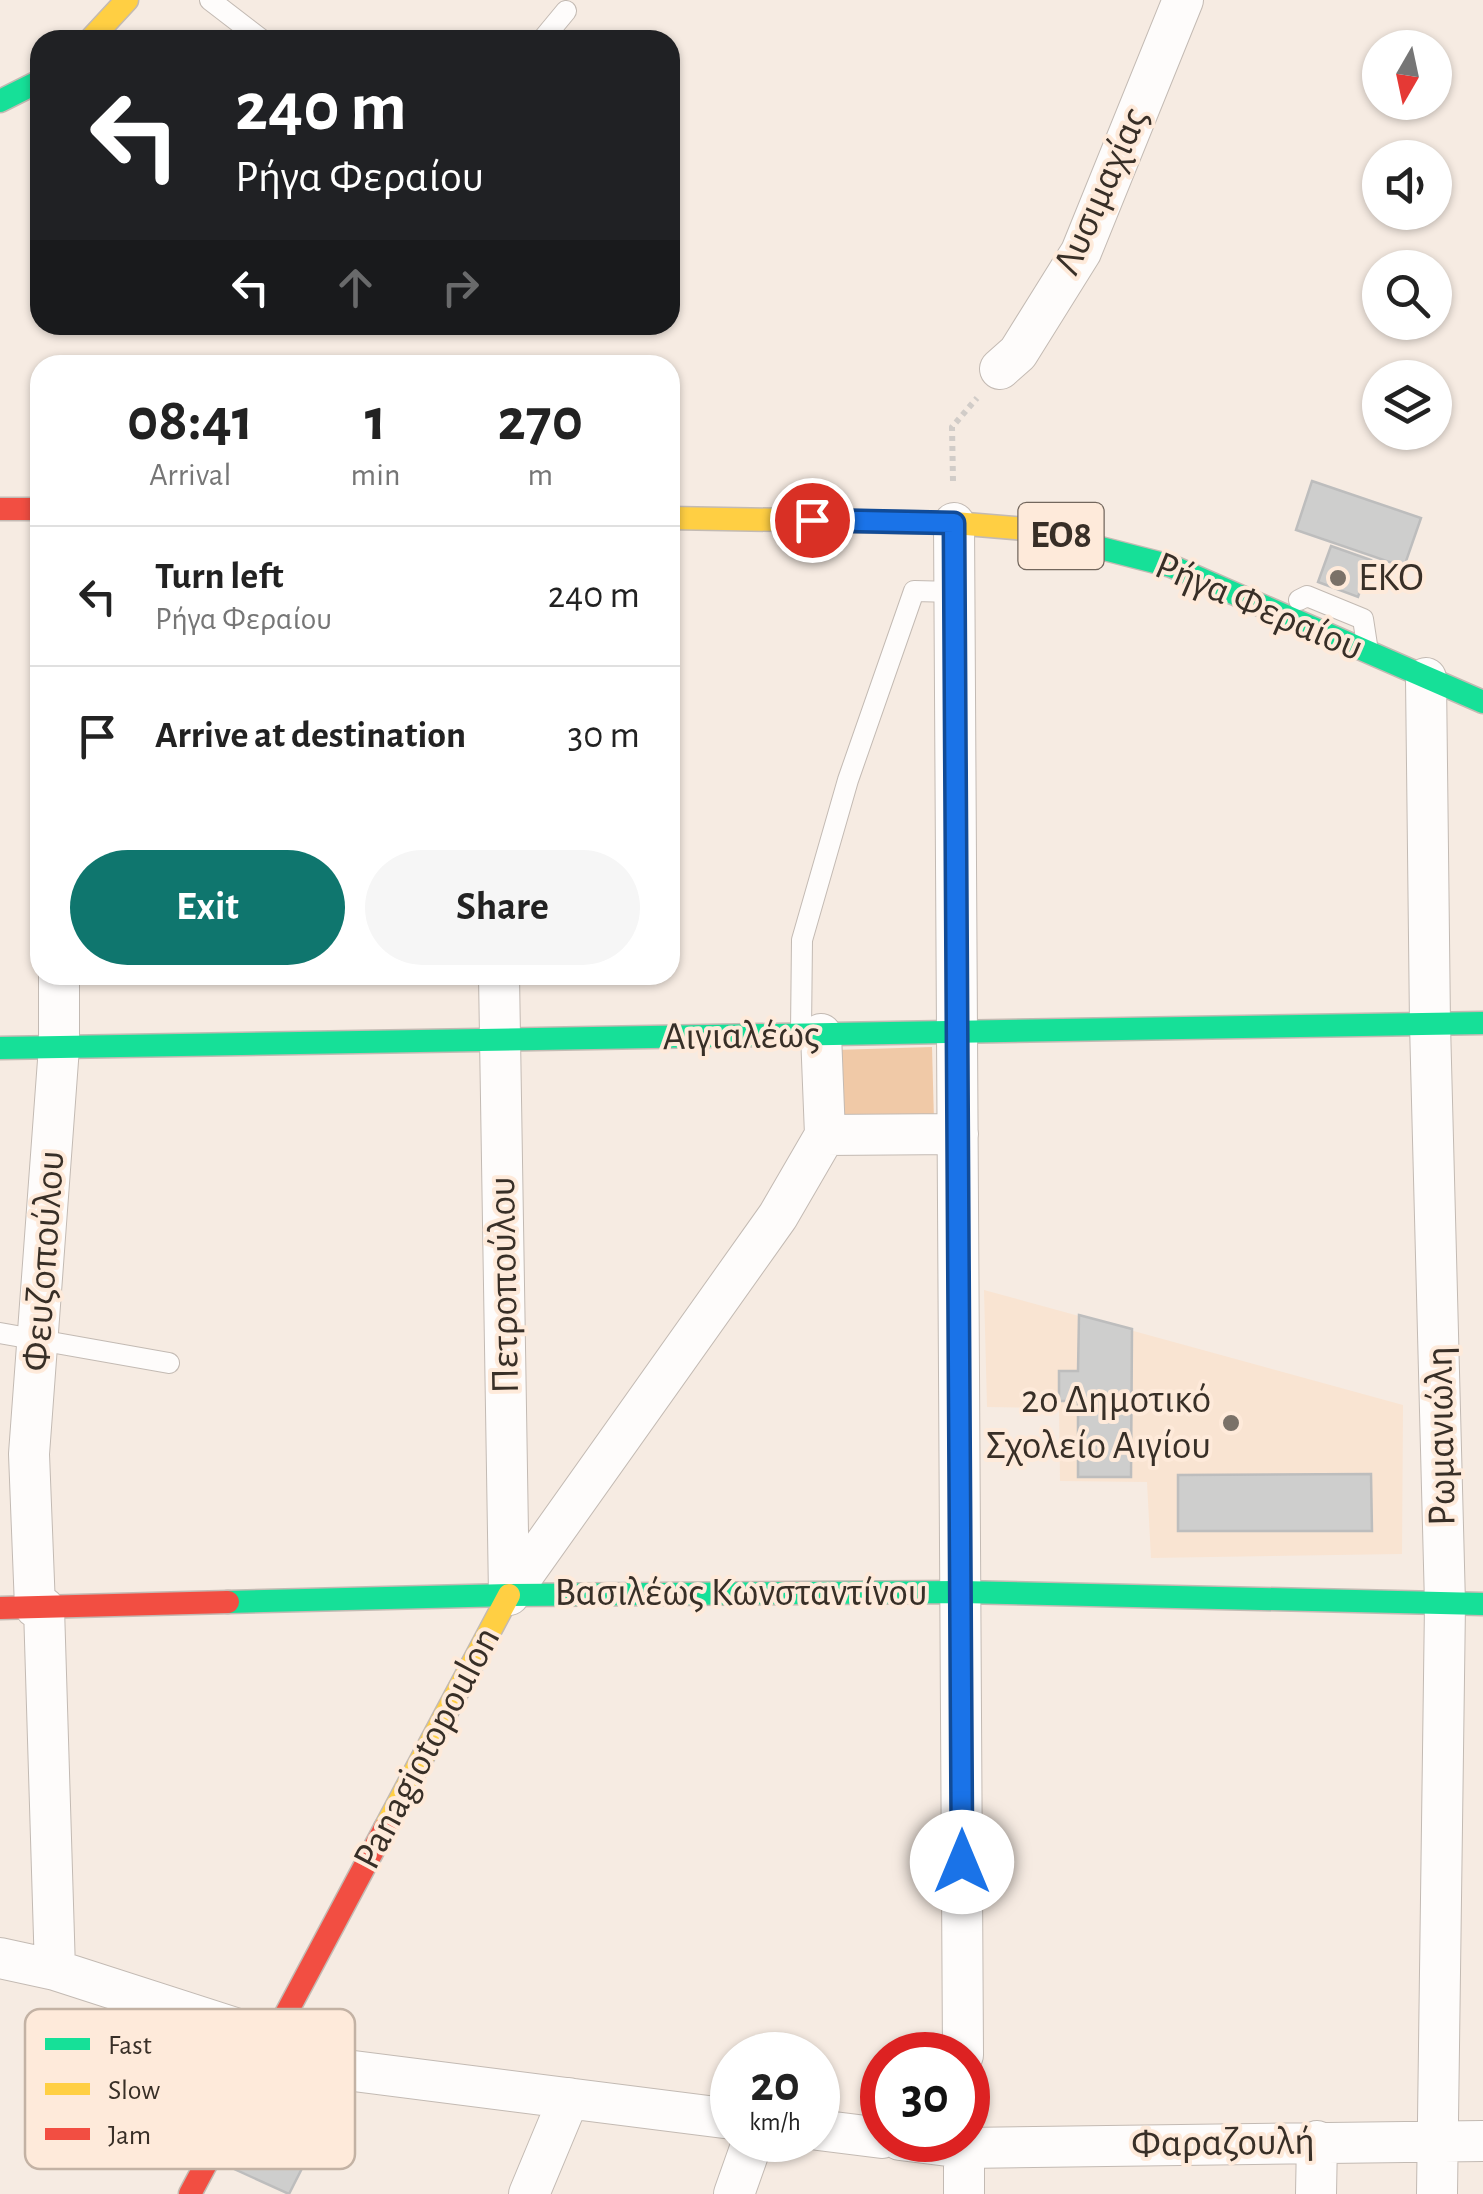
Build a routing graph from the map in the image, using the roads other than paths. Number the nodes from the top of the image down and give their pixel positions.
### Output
1 (127, 0) edge
2 (210, 0) edge
3 (1182, 0) edge
4 (566, 11) dead end
5 (99, 30) edge
6 (249, 30) edge
7 (550, 30) edge
8 (30, 86) edge
9 (0, 101) edge
10 (1000, 369) road end
11 (30, 509) edge
12 (0, 510) edge
13 (680, 518) edge
14 (954, 523) junction
15 (955, 592) junction
16 (1426, 678) junction
17 (1483, 702) edge
18 (59, 985) edge
19 (499, 985) edge
20 (1483, 1023) edge
21 (1430, 1024) junction
22 (957, 1032) junction
23 (811, 1034) junction
24 (500, 1040) junction
25 (59, 1047) junction
26 (0, 1048) edge
27 (958, 1134) junction
28 (825, 1135) junction
29 (0, 1333) edge
30 (39, 1340) junction
31 (169, 1363) dead end
32 (960, 1592) junction
33 (509, 1595) junction
34 (1464, 1604) edge
35 (26, 1608) edge
36 (0, 1958) edge
37 (55, 1970) junction
38 (163, 2009) edge
39 (288, 2009) edge
40 (963, 2032) edge
41 (355, 2072) edge
42 (569, 2098) junction
43 (710, 2117) edge
44 (1436, 2139) junction
45 (1317, 2141) junction
46 (1483, 2141) edge
47 (990, 2144) edge
48 (745, 2162) edge
49 (964, 2162) edge
50 (203, 2169) edge
51 (190, 2194) edge
52 (529, 2194) edge
53 (734, 2194) edge
54 (964, 2194) edge
55 (1316, 2194) edge
56 (1436, 2194) edge

1 - 5 street
2 - 6 lane
3 - 10 street, Λυσιμαχίας
4 - 7 lane
8 - 9 street
11 - 12 street
13 - 14 street, Ρήγα Φεραίου / ΕΟ8
14 - 15 street
14 - 16 street, Ρήγα Φεραίου / ΕΟ8
15 - 22 street
15 - 23 lane
16 - 17 street, Ρήγα Φεραίου / ΕΟ8
16 - 21 street, Ρωμανιώλη
18 - 25 street, Φευζοπούλου
19 - 24 street, Πετροπούλου
20 - 21 street, Αιγιαλέως
21 - 22 street, Αιγιαλέως
21 - 34 street, Ρωμανιώλη
22 - 23 street, Αιγιαλέως
22 - 27 street
23 - 24 street, Αιγιαλέως
23 - 28 street
24 - 25 street, Αιγιαλέως
24 - 33 street, Πετροπούλου
25 - 26 street, Αιγιαλέως
25 - 30 street, Φευζοπούλου
27 - 28 street
27 - 32 street
28 - 33 street, Panagiotopoulon
29 - 30 lane
30 - 31 lane
30 - 35 street, Φευζοπούλου
32 - 33 street, Βασιλέως Κωνσταντίνου
32 - 34 street, Βασιλέως Κωνσταντίνου
32 - 40 street
33 - 35 street, Βασιλέως Κωνσταντίνου
33 - 39 street, Panagiotopoulon
34 - 44 street, Ρωμανιώλη
35 - 37 street, Φευζοπούλου
36 - 37 street
37 - 38 street
41 - 42 street
42 - 43 street
42 - 52 street
44 - 45 street, Φαραζουλή
44 - 46 street, Φαραζουλή
44 - 56 street, Ρωμανιώλη
45 - 47 street, Φαραζουλή
45 - 55 street
48 - 53 street
49 - 54 street
50 - 51 street, Panagiotopoulon

